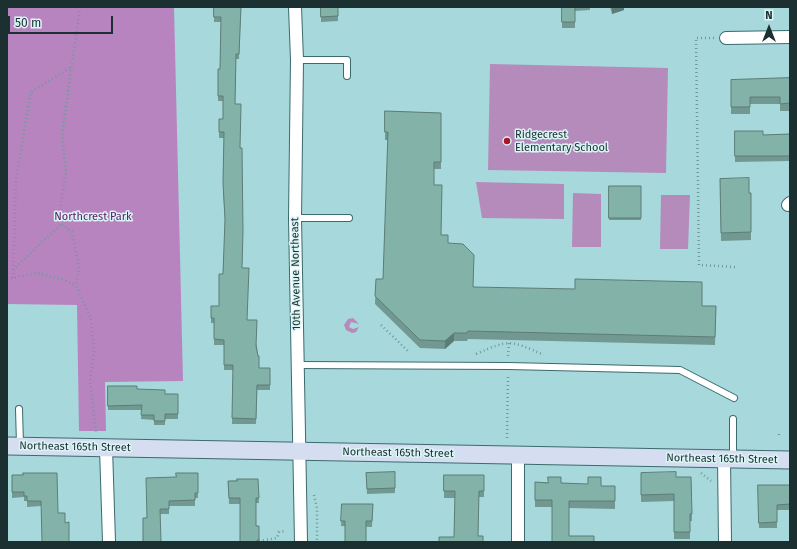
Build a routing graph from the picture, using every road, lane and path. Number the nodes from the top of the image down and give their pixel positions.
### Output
1 (80, 7) edge
2 (295, 7) edge
3 (790, 37) edge
4 (726, 38) joint
5 (297, 60) junction
6 (72, 66) junction
7 (347, 76) dead end
8 (294, 218) junction
9 (350, 218) dead end
10 (61, 224) junction
11 (736, 266) dead end
12 (13, 270) junction
13 (13, 278) junction
14 (7, 279) edge
15 (76, 286) junction
16 (381, 324) dead end
17 (509, 342) junction
18 (409, 352) dead end
19 (476, 354) dead end
20 (544, 355) dead end
21 (508, 356) dead end
22 (298, 365) junction
23 (508, 375) dead end
24 (734, 398) dead end
25 (19, 409) dead end
26 (733, 419) dead end
27 (779, 434) dead end
28 (507, 438) dead end
29 (779, 438) dead end
30 (102, 443) junction
31 (14, 446) edge
32 (300, 451) junction
33 (518, 456) junction
34 (728, 459) junction
35 (790, 460) edge
36 (697, 470) dead end
37 (712, 481) dead end
38 (314, 490) dead end
39 (285, 531) dead end
40 (259, 541) edge
41 (109, 542) edge
42 (265, 542) edge
43 (300, 542) edge
44 (317, 542) edge
45 (518, 542) edge
46 (725, 542) edge

1 - 6 path
2 - 5 street, 10th Avenue Northeast
3 - 4 street
4 - 11 path
5 - 7 lane
5 - 8 street, 10th Avenue Northeast
6 - 10 path
6 - 12 path
8 - 9 lane
8 - 22 street, 10th Avenue Northeast
10 - 12 path
10 - 15 path
12 - 13 path
13 - 14 path
13 - 15 path
15 - 30 path
16 - 18 path
17 - 19 path
17 - 20 path
17 - 21 path
22 - 24 lane
22 - 32 street, 10th Avenue Northeast
23 - 28 path
25 - 31 lane
26 - 34 lane
27 - 29 path
30 - 31 street, Northeast 165th Street
30 - 32 street, Northeast 165th Street
30 - 41 street
32 - 33 street, Northeast 165th Street
32 - 43 street, 10th Avenue Northeast
33 - 34 street, Northeast 165th Street
33 - 45 street
34 - 35 street, Northeast 165th Street
34 - 46 street
36 - 37 path
38 - 44 path
39 - 42 path
40 - 42 path

